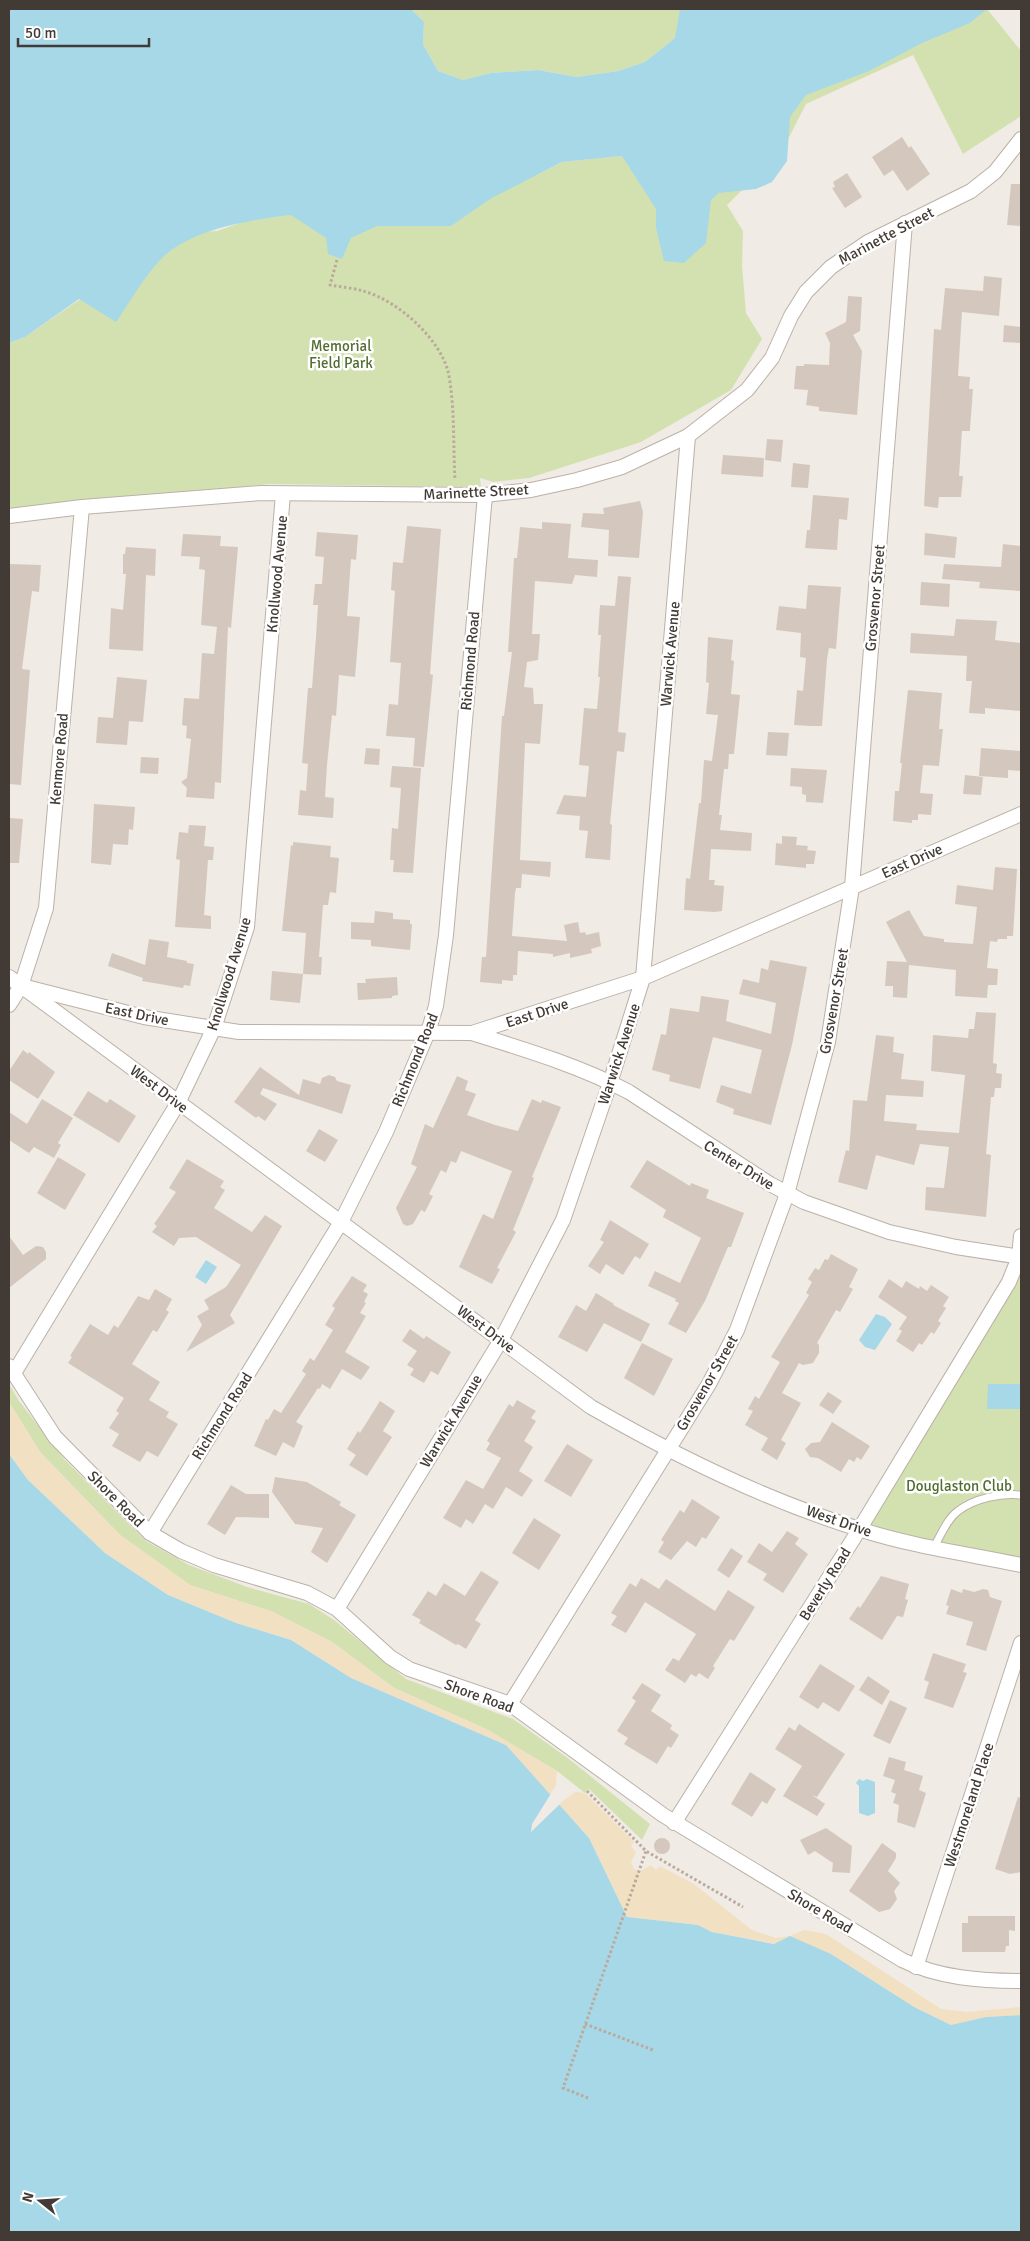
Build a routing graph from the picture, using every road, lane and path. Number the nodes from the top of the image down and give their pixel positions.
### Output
1 (1021, 139) edge
2 (905, 222) junction
3 (336, 260) dead end
4 (688, 436) junction
5 (283, 494) junction
6 (456, 495) junction
7 (484, 495) junction
8 (82, 507) junction
9 (9, 516) edge
10 (1021, 814) edge
11 (852, 887) junction
12 (9, 977) edge
13 (643, 978) junction
14 (21, 986) junction
15 (9, 1005) edge
16 (214, 1028) junction
17 (428, 1032) junction
18 (472, 1033) junction
19 (610, 1083) junction
20 (178, 1103) junction
21 (788, 1194) junction
22 (341, 1222) junction
23 (1021, 1236) edge
24 (1020, 1257) edge
25 (501, 1340) junction
26 (11, 1369) edge
27 (668, 1450) junction
28 (1021, 1495) edge
29 (859, 1530) junction
30 (150, 1533) junction
31 (934, 1547) junction
32 (1021, 1565) edge
33 (337, 1609) junction
34 (1021, 1643) edge
35 (510, 1704) junction
36 (586, 1791) dead end
37 (674, 1823) junction
38 (646, 1851) junction
39 (743, 1907) dead end
40 (916, 1967) junction
41 (1021, 1981) edge
42 (585, 2024) junction
43 (653, 2050) dead end
44 (588, 2098) dead end

1 - 2 street, Marinette Street
2 - 4 street, Marinette Street
2 - 11 street, Grosvenor Street
3 - 6 path
4 - 7 street, Marinette Street
4 - 13 street, Warwick Avenue
5 - 6 street, Marinette Street
5 - 8 street, Marinette Street
5 - 16 street, Knollwood Avenue
6 - 7 street, Marinette Street
7 - 17 street, Richmond Road
8 - 9 street, Marinette Street
8 - 14 street, Kenmore Road
10 - 11 street, East Drive
11 - 13 street, East Drive
11 - 21 street, Grosvenor Street
12 - 14 street, West Drive
13 - 18 street, East Drive
13 - 19 street, Warwick Avenue
14 - 15 street, Kenmore Road
14 - 16 street, East Drive
14 - 20 street, West Drive
16 - 17 street, East Drive
16 - 20 street, Knollwood Avenue
17 - 18 street, East Drive
17 - 22 street, Richmond Road
18 - 19 street, Center Drive
19 - 21 street, Center Drive
19 - 25 street, Warwick Avenue
20 - 22 street, West Drive
20 - 26 street, Knollwood Avenue
21 - 24 street, Center Drive
21 - 27 street, Grosvenor Street
22 - 25 street, West Drive
22 - 30 street, Richmond Road
23 - 24 street, Beverly Road
24 - 29 street, Beverly Road
25 - 27 street, West Drive
25 - 33 street, Warwick Avenue
26 - 30 street, Shore Road
27 - 29 street, West Drive
27 - 35 street, Grosvenor Street
28 - 31 lane
29 - 31 street, West Drive
29 - 37 street, Beverly Road
30 - 33 street, Shore Road
31 - 32 street, West Drive
33 - 35 street, Shore Road
34 - 40 street, Westmoreland Place
35 - 37 street, Shore Road
36 - 38 path
37 - 40 street, Shore Road
38 - 39 path
38 - 42 path
40 - 41 street, Shore Road
42 - 43 path
42 - 44 path

